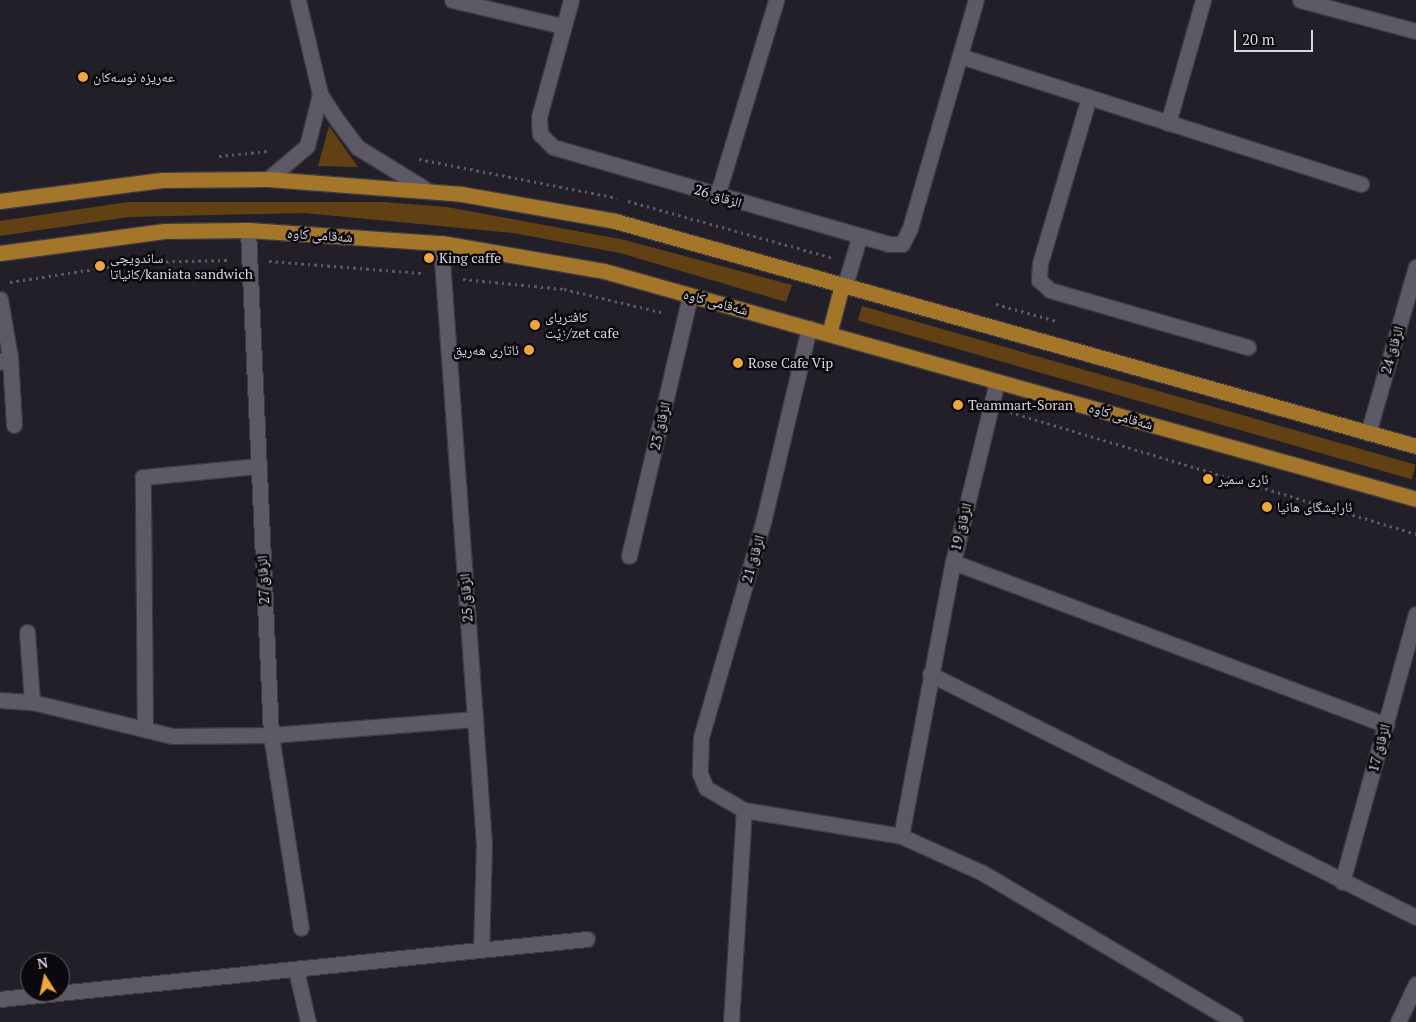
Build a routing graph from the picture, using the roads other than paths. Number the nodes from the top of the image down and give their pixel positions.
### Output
1 (298, 0) edge
2 (452, 0) edge
3 (571, 0) edge
4 (776, 0) edge
5 (976, 0) edge
6 (1203, 0) edge
7 (1300, 0) edge
8 (562, 26) junction
9 (1416, 31) edge
10 (960, 56) junction
11 (320, 94) junction
12 (1089, 97) junction
13 (1168, 123) junction
14 (268, 179) junction
15 (1360, 184) dead end
16 (424, 188) junction
17 (718, 196) junction
18 (0, 201) edge
19 (248, 230) junction
20 (859, 238) junction
21 (441, 246) junction
22 (0, 253) edge
23 (1416, 267) edge
24 (843, 285) junction
25 (690, 295) junction
26 (0, 299) edge
27 (809, 328) junction
28 (829, 334) junction
29 (1248, 347) dead end
30 (5, 360) edge
31 (997, 381) junction
32 (14, 425) dead end
33 (1368, 433) junction
34 (1416, 446) edge
35 (258, 466) junction
36 (1416, 499) edge
37 (628, 556) dead end
38 (953, 562) junction
39 (1416, 614) edge
40 (27, 632) dead end
41 (930, 674) junction
42 (0, 700) edge
43 (32, 702) junction
44 (474, 719) junction
45 (1386, 725) junction
46 (145, 729) junction
47 (271, 734) junction
48 (744, 810) junction
49 (902, 836) junction
50 (1342, 882) junction
51 (1416, 917) edge
52 (301, 928) dead end
53 (588, 939) dead end
54 (481, 950) junction
55 (296, 970) junction
56 (1416, 984) edge
57 (0, 999) edge
58 (308, 1022) edge
59 (731, 1022) edge
60 (1235, 1022) edge
61 (1398, 1022) edge

1 - 11 street
2 - 8 street
3 - 8 street
4 - 17 street
5 - 10 street
6 - 13 street
7 - 9 street
8 - 17 street, الزقاق 26
10 - 12 street
10 - 20 street, الزقاق 26
11 - 14 street
11 - 16 street
12 - 13 street
12 - 29 street
13 - 15 street
14 - 16 main road
14 - 18 main road
16 - 24 main road
17 - 20 street, الزقاق 26
19 - 21 main road, شەقامی کاوە
19 - 22 main road, شەقامی کاوە
19 - 35 street, الزقاق 27
20 - 24 street
21 - 25 main road, شەقامی کاوە
21 - 44 street, الزقاق 25
23 - 33 street, الزقاق 24
24 - 28 main road
24 - 33 main road
25 - 27 main road, شەقامی کاوە
25 - 37 street, الزقاق 23
26 - 30 street
27 - 28 main road, شەقامی کاوە
27 - 48 street, الزقاق 21
28 - 31 main road, شەقامی کاوە
30 - 32 street
31 - 36 main road, شەقامی کاوە
31 - 38 street, الزقاق 19
33 - 34 main road
35 - 46 street
35 - 47 street, الزقاق 27
38 - 41 street, الزقاق 19
38 - 45 street
39 - 45 street, الزقاق 17
40 - 43 street
41 - 49 street, الزقاق 19
41 - 50 street
42 - 43 street
43 - 46 street
44 - 47 street
44 - 54 street, الزقاق 25
45 - 50 street, الزقاق 17
46 - 47 street
47 - 52 street, الزقاق 27
48 - 49 street
48 - 59 street
49 - 60 street
50 - 51 street
53 - 54 street
54 - 55 street
55 - 57 street
55 - 58 street
56 - 61 street

